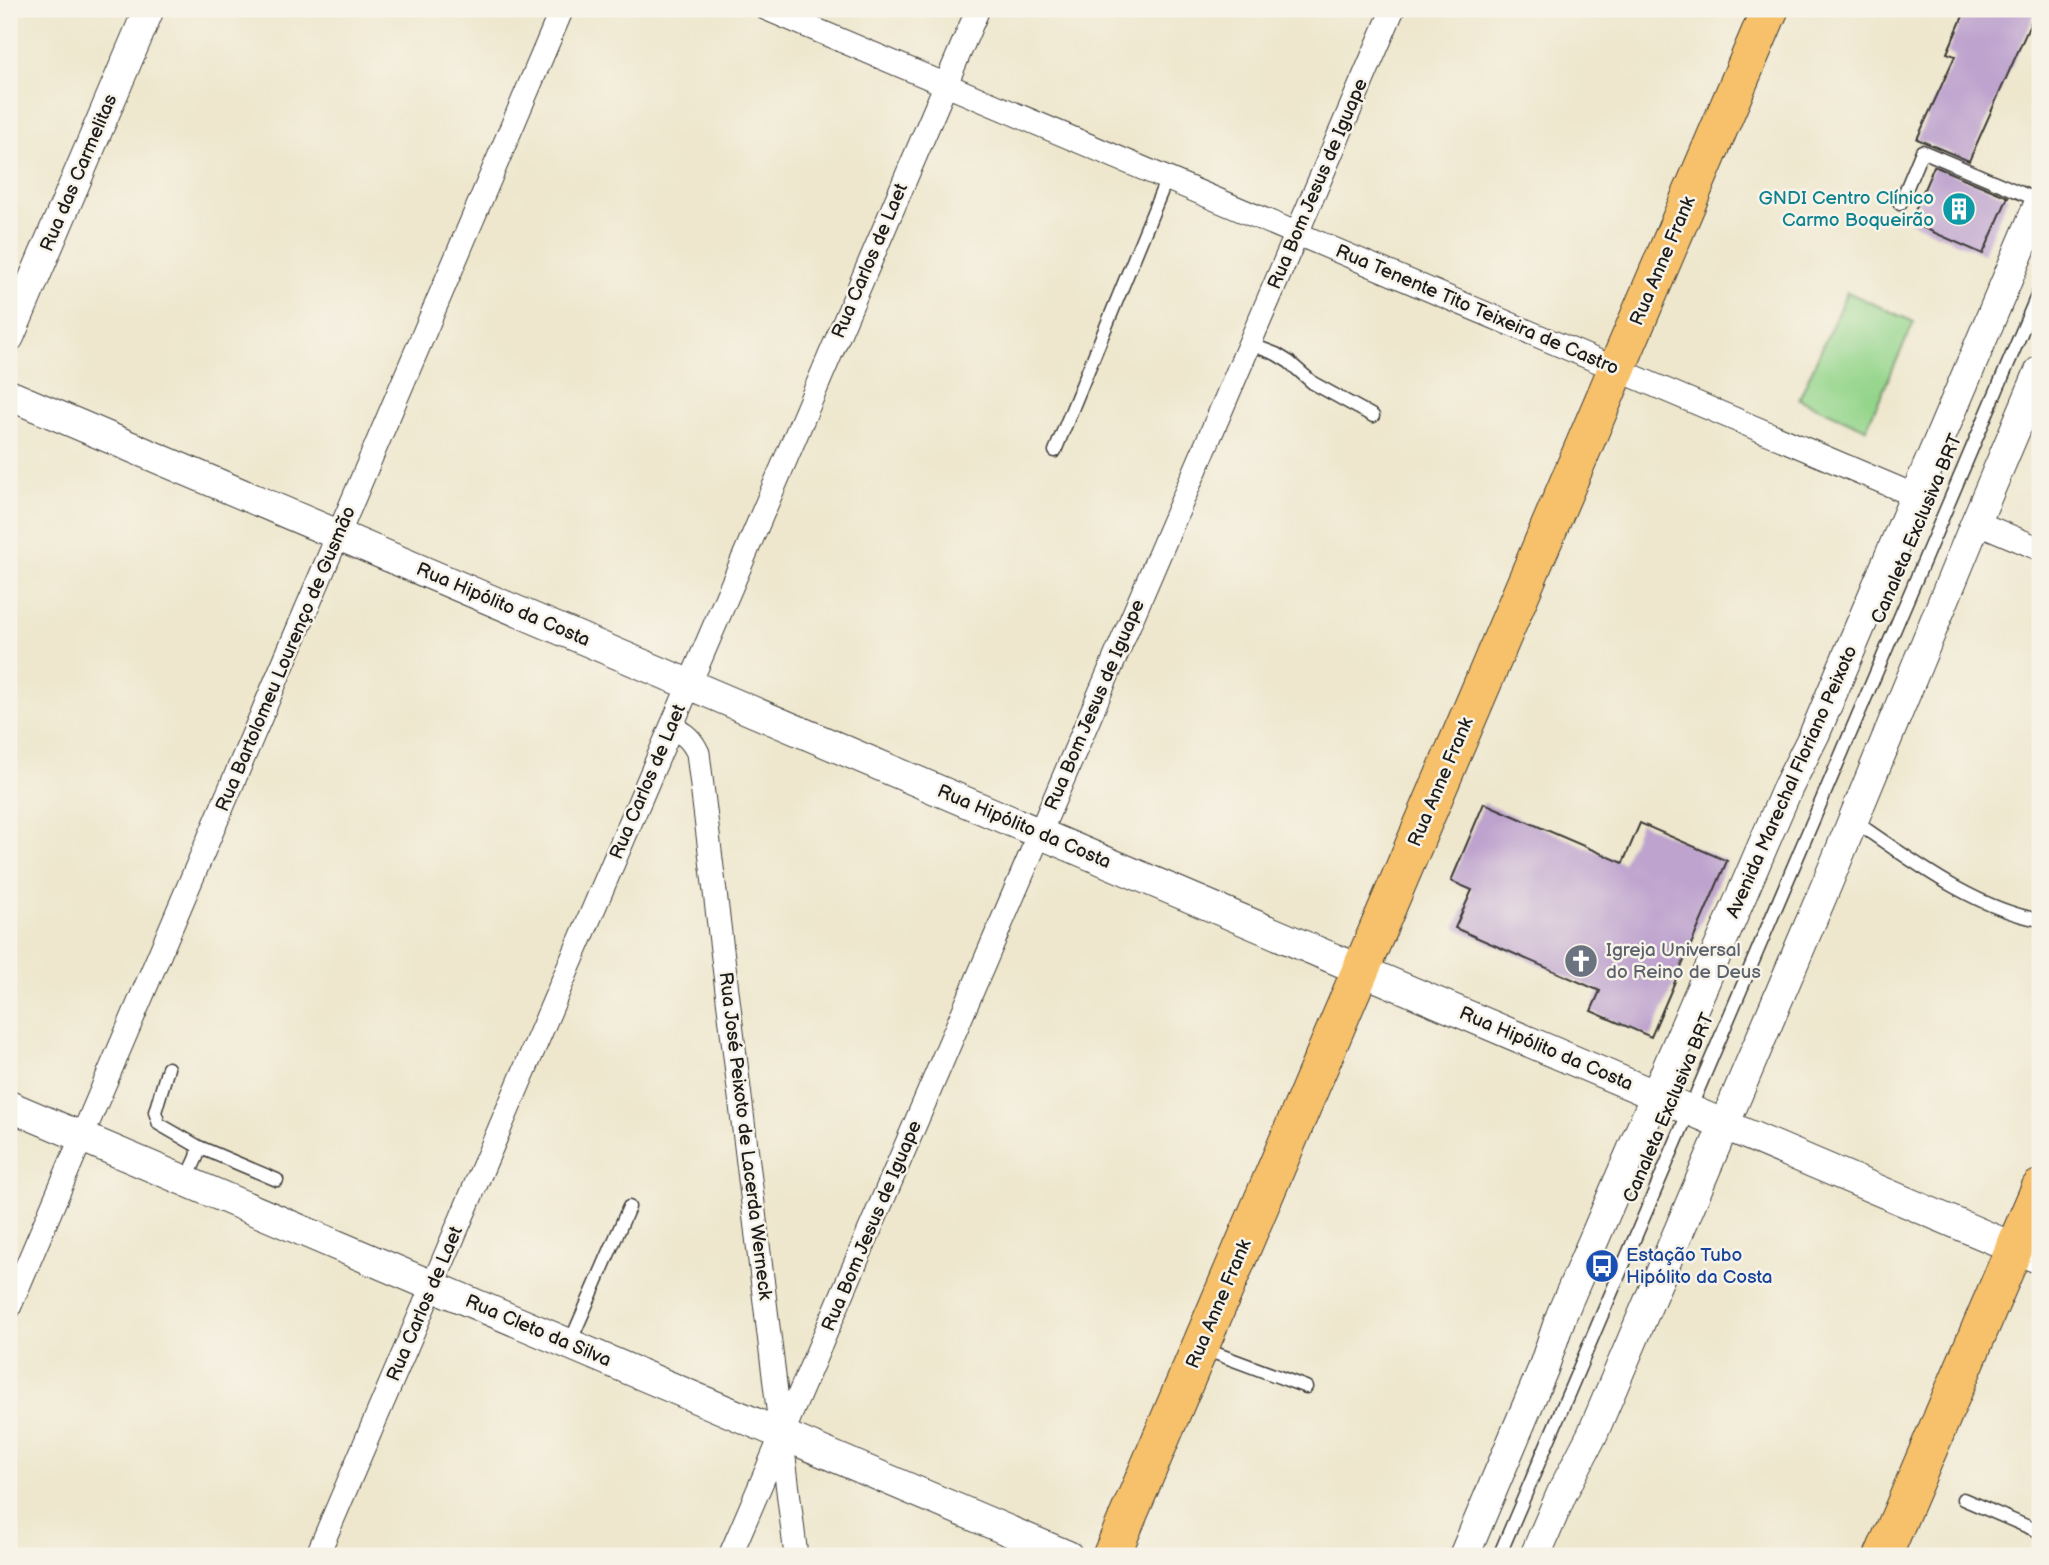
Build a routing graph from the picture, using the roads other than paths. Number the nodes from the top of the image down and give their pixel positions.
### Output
1 (149, 9) edge
2 (562, 9) edge
3 (767, 9) edge
4 (978, 9) edge
5 (1393, 9) edge
6 (1770, 9) edge
7 (946, 85) junction
8 (1167, 178) junction
9 (2040, 202) edge
10 (1900, 204) dead end
11 (1297, 234) junction
12 (2040, 289) edge
13 (9, 337) edge
14 (1250, 344) junction
15 (1617, 369) junction
16 (2040, 371) edge
17 (9, 395) edge
18 (1373, 416) dead end
19 (1055, 451) dead end
20 (1916, 496) junction
21 (1976, 522) junction
22 (338, 536) junction
23 (2040, 549) edge
24 (690, 684) junction
25 (671, 728) junction
26 (1853, 821) junction
27 (1040, 834) junction
28 (2040, 920) edge
29 (1361, 970) junction
30 (168, 1068) dead end
31 (1655, 1095) junction
32 (9, 1107) edge
33 (1689, 1110) junction
34 (1723, 1124) junction
35 (82, 1138) junction
36 (198, 1147) junction
37 (277, 1180) dead end
38 (186, 1182) junction
39 (2040, 1188) edge
40 (629, 1208) dead end
41 (2027, 1253) edge
42 (432, 1286) junction
43 (9, 1308) edge
44 (569, 1345) junction
45 (1200, 1347) junction
46 (1306, 1387) dead end
47 (782, 1436) junction
48 (1962, 1499) dead end
49 (2040, 1532) edge
50 (317, 1556) edge
51 (730, 1556) edge
52 (796, 1556) edge
53 (1068, 1556) edge
54 (1111, 1556) edge
55 (1464, 1556) edge
56 (1499, 1556) edge
57 (1535, 1556) edge
58 (1883, 1556) edge

1 - 13 street, Rua das Carmelitas
2 - 22 street, Rua Bartolomeu Lourenço de Gusmão
3 - 7 street, Rua Tenente Tito Teixeira de Castro
4 - 7 street, Rua Carlos de Laet
5 - 11 street, Rua Bom Jesus de Iguape
6 - 15 main road, Rua Anne Frank
7 - 8 street, Rua Tenente Tito Teixeira de Castro
7 - 24 street, Rua Carlos de Laet
8 - 11 street, Rua Tenente Tito Teixeira de Castro
8 - 19 lane
9 - 10 lane
9 - 20 street, Avenida Marechal Floriano Peixoto
11 - 14 street, Rua Bom Jesus de Iguape
11 - 15 street, Rua Tenente Tito Teixeira de Castro
12 - 33 lane, Canaleta Exclusiva BRT
14 - 18 lane
14 - 27 street, Rua Bom Jesus de Iguape
15 - 20 street, Rua Tenente Tito Teixeira de Castro
15 - 29 main road, Rua Anne Frank
16 - 21 street
17 - 22 street, Rua Hipólito da Costa
20 - 31 street, Avenida Marechal Floriano Peixoto
21 - 23 street
21 - 26 street
22 - 24 street, Rua Hipólito da Costa
22 - 35 street, Rua Bartolomeu Lourenço de Gusmão
24 - 25 street, Rua Carlos de Laet
24 - 27 street, Rua Hipólito da Costa
25 - 42 street, Rua Carlos de Laet
25 - 47 street, Rua José Peixoto de Lacerda Werneck
26 - 28 lane
26 - 34 street
27 - 29 street, Rua Hipólito da Costa
27 - 47 street, Rua Bom Jesus de Iguape
29 - 31 street, Rua Hipólito da Costa
29 - 45 main road, Rua Anne Frank
30 - 36 lane
31 - 33 street, Rua Hipólito da Costa
31 - 55 street, Avenida Marechal Floriano Peixoto
32 - 35 street, Rua Cleto da Silva
33 - 34 street, Rua Hipólito da Costa
33 - 56 lane, Canaleta Exclusiva BRT
34 - 41 street, Rua Hipólito da Costa
34 - 57 street
35 - 38 street, Rua Cleto da Silva
35 - 43 street, Rua Bartolomeu Lourenço de Gusmão
36 - 37 lane
36 - 38 lane
38 - 42 street, Rua Cleto da Silva
39 - 41 main road
40 - 44 lane
41 - 58 main road
42 - 44 street, Rua Cleto da Silva
42 - 50 street, Rua Carlos de Laet
44 - 47 street, Rua Cleto da Silva
45 - 46 lane
45 - 54 main road, Rua Anne Frank
47 - 51 street, Rua Bom Jesus de Iguape
47 - 52 street, Rua José Peixoto de Lacerda Werneck
47 - 53 street, Rua Cleto da Silva
48 - 49 lane

